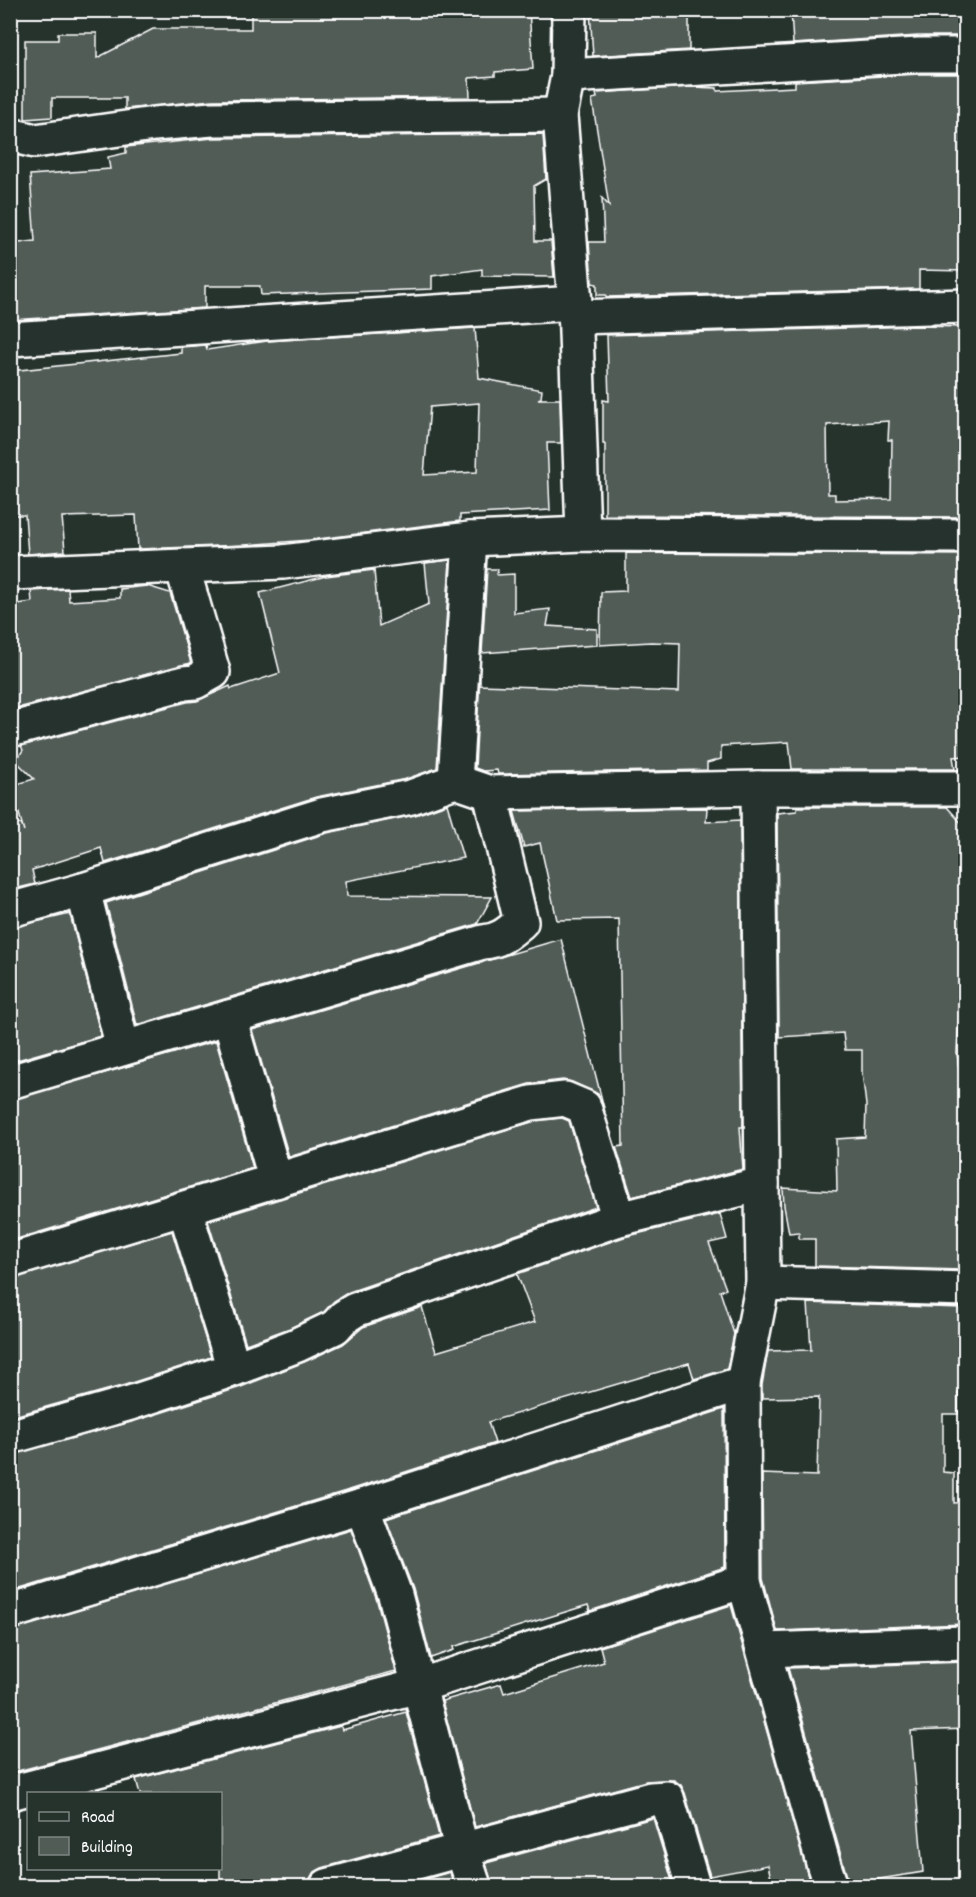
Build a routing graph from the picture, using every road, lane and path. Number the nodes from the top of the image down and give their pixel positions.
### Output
1 (569, 10) edge
2 (966, 55) edge
3 (568, 76) junction
4 (560, 115) junction
5 (10, 135) edge
6 (966, 306) edge
7 (575, 310) junction
8 (10, 339) edge
9 (584, 534) junction
10 (966, 536) edge
11 (470, 539) junction
12 (182, 566) junction
13 (10, 573) edge
14 (10, 730) edge
15 (455, 781) junction
16 (758, 788) junction
17 (966, 788) edge
18 (490, 793) junction
19 (83, 890) junction
20 (10, 910) edge
21 (229, 1017) junction
22 (123, 1048) junction
23 (10, 1082) edge
24 (276, 1181) junction
25 (762, 1185) junction
26 (185, 1210) junction
27 (620, 1219) junction
28 (10, 1262) edge
29 (763, 1283) junction
30 (966, 1289) edge
31 (234, 1369) junction
32 (742, 1383) junction
33 (10, 1437) edge
34 (362, 1506) junction
35 (744, 1581) junction
36 (10, 1612) edge
37 (966, 1643) edge
38 (765, 1650) junction
39 (418, 1686) junction
40 (10, 1793) edge
41 (462, 1850) junction
42 (327, 1887) edge
43 (474, 1887) edge
44 (693, 1887) edge
45 (831, 1887) edge

1 - 3 street
2 - 3 street
3 - 4 street
4 - 5 street
4 - 7 street
6 - 7 street
7 - 8 street
7 - 9 street
9 - 10 street
9 - 11 street
11 - 12 street
11 - 15 street
12 - 13 street
12 - 14 street
15 - 18 street
15 - 19 street
16 - 17 street
16 - 18 street
16 - 25 street
18 - 21 street
19 - 20 street
19 - 22 street
21 - 22 street
21 - 24 street
22 - 23 street
24 - 26 street
24 - 27 street
25 - 27 street
25 - 29 street
26 - 28 street
26 - 31 street
27 - 31 street
29 - 30 street
29 - 32 street
31 - 33 street
32 - 34 street
32 - 35 street
34 - 36 street
34 - 39 street
35 - 38 street
35 - 39 street
37 - 38 street
38 - 45 street
39 - 40 street
39 - 41 street
41 - 42 street
41 - 43 street
41 - 44 street

